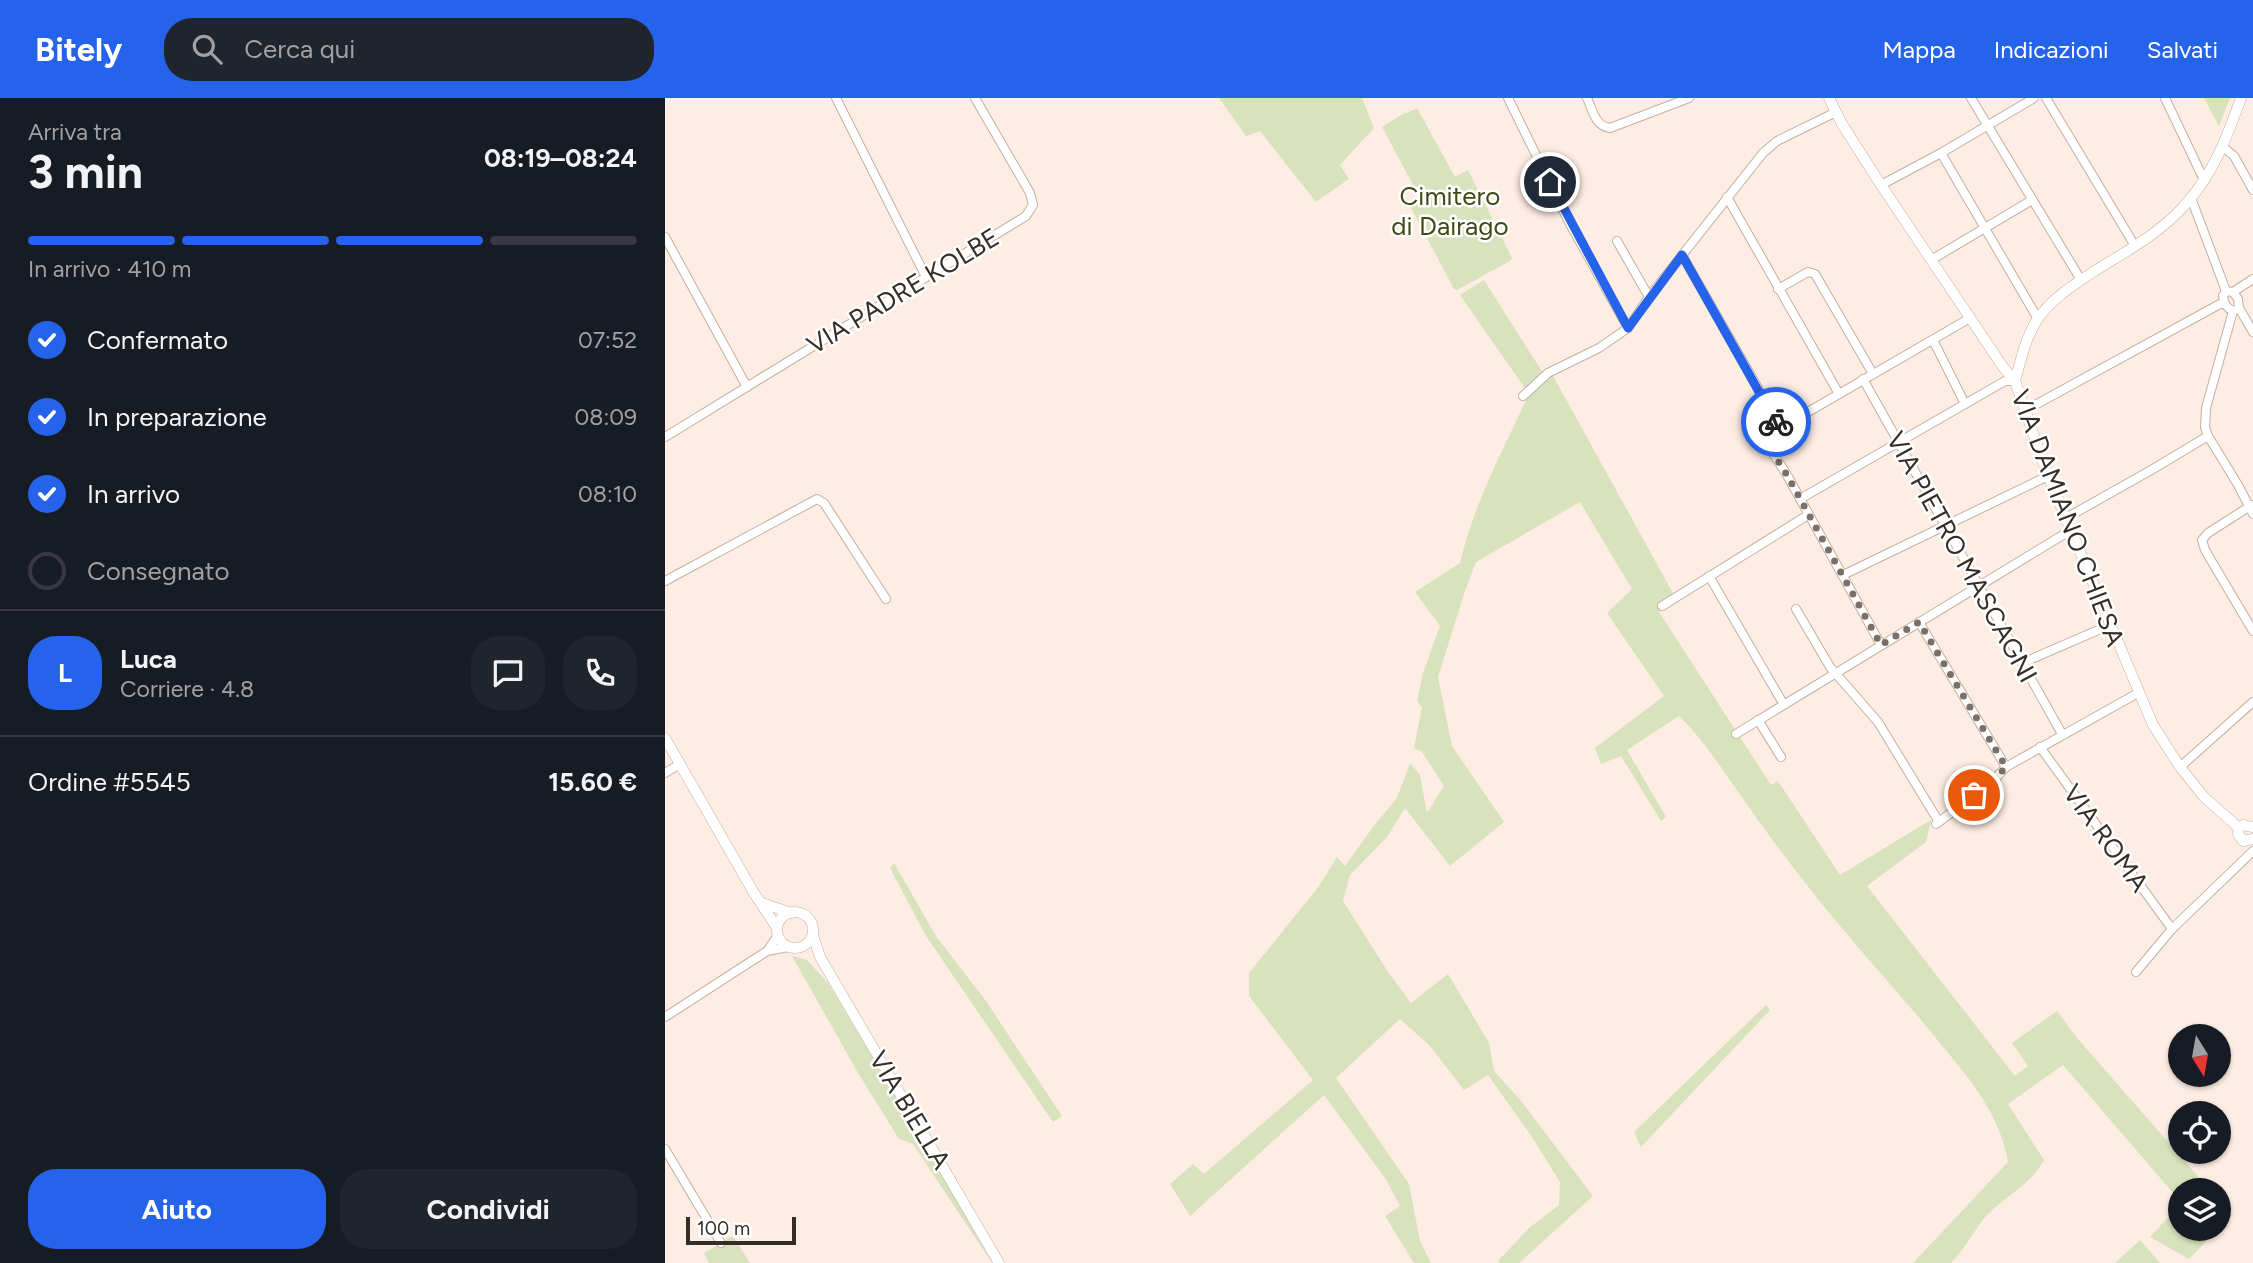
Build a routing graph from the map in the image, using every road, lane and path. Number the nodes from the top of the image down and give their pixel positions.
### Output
1 (836, 98) edge
2 (975, 98) edge
3 (1508, 98) edge
4 (1587, 98) edge
5 (1689, 98) edge
6 (1829, 98) edge
7 (1971, 98) edge
8 (2034, 98) edge
9 (2046, 98) edge
10 (2165, 98) edge
11 (2241, 98) edge
12 (1836, 112) junction
13 (1987, 124) junction
14 (2223, 147) junction
15 (1941, 153) junction
16 (2204, 180) junction
17 (1881, 185) junction
18 (2253, 190) edge
19 (1727, 197) junction
20 (2191, 198) junction
21 (2032, 200) junction
22 (1984, 228) junction
23 (665, 237) edge
24 (1617, 241) dead end
25 (2134, 246) junction
26 (1682, 255) junction
27 (1931, 260) junction
28 (926, 276) junction
29 (2253, 279) edge
30 (2081, 280) junction
31 (1778, 289) junction
32 (2229, 291) junction
33 (1649, 297) junction
34 (2225, 304) junction
35 (2236, 309) junction
36 (1971, 318) junction
37 (2038, 319) junction
38 (1628, 328) junction
39 (2253, 332) edge
40 (1933, 340) junction
41 (1873, 374) junction
42 (1863, 379) junction
43 (2015, 381) junction
44 (747, 387) junction
45 (1839, 394) junction
46 (1523, 396) dead end
47 (1965, 404) junction
48 (2024, 411) junction
49 (1779, 429) junction
50 (2208, 436) junction
51 (665, 437) edge
52 (1898, 443) junction
53 (2047, 476) junction
54 (1800, 499) junction
55 (2252, 508) edge
56 (1808, 516) junction
57 (2066, 517) junction
58 (1944, 527) junction
59 (2071, 530) junction
60 (1843, 575) junction
61 (1709, 576) junction
62 (665, 581) edge
63 (1978, 586) junction
64 (886, 599) dead end
65 (1662, 606) dead end
66 (1796, 609) dead end
67 (1919, 622) junction
68 (2109, 625) junction
69 (2253, 631) edge
70 (1881, 645) junction
71 (2022, 663) junction
72 (1836, 673) junction
73 (2138, 693) junction
74 (2253, 702) edge
75 (1784, 705) junction
76 (1758, 720) junction
77 (1736, 734) dead end
78 (2062, 734) junction
79 (665, 738) edge
80 (2040, 747) junction
81 (1781, 757) dead end
82 (680, 764) junction
83 (2006, 767) junction
84 (2180, 767) junction
85 (665, 773) edge
86 (2253, 827) edge
87 (2239, 828) junction
88 (2252, 846) edge
89 (762, 903) junction
90 (791, 913) junction
91 (2172, 929) junction
92 (778, 932) junction
93 (813, 935) junction
94 (787, 947) junction
95 (801, 947) junction
96 (767, 951) junction
97 (820, 957) junction
98 (2136, 972) dead end
99 (665, 1017) edge
100 (665, 1149) edge
101 (721, 1243) dead end
102 (999, 1263) edge

1 - 28 street
2 - 28 street, VIA PADRE KOLBE
3 - 38 street
4 - 5 street
6 - 12 street, VIA DAMIANO CHIESA
7 - 13 street
8 - 13 street
9 - 25 street
10 - 16 street
11 - 14 street
12 - 17 street, VIA DAMIANO CHIESA
12 - 19 street
13 - 15 street
13 - 21 street
14 - 16 street
14 - 18 street
15 - 17 street
15 - 22 street
16 - 20 street
17 - 27 street, VIA DAMIANO CHIESA
19 - 26 street
19 - 31 street
20 - 25 street
20 - 32 street
21 - 22 street
21 - 30 street
22 - 27 street
22 - 37 street
23 - 44 street
24 - 33 street
25 - 30 street
26 - 33 street
26 - 49 street
27 - 36 street, VIA DAMIANO CHIESA
28 - 44 street, VIA PADRE KOLBE
29 - 32 street
30 - 37 street
31 - 41 street
31 - 45 street
32 - 34 street
32 - 35 street
33 - 38 street
34 - 35 street
34 - 48 street
35 - 39 street
35 - 50 street
36 - 40 street
36 - 43 street, VIA DAMIANO CHIESA
37 - 43 street
38 - 46 street
40 - 41 street
40 - 47 street
41 - 42 street
42 - 45 street
42 - 52 street, VIA PIETRO MASCAGNI
43 - 47 street
43 - 48 street, VIA DAMIANO CHIESA
44 - 51 street, VIA PADRE KOLBE
45 - 49 street
47 - 52 street
48 - 53 street, VIA DAMIANO CHIESA
49 - 54 street
50 - 55 street
50 - 57 street
52 - 54 street
52 - 58 street, VIA PIETRO MASCAGNI
53 - 57 street, VIA DAMIANO CHIESA
53 - 58 street
54 - 56 street
55 - 69 street
56 - 60 street
56 - 61 street
57 - 59 street, VIA DAMIANO CHIESA
58 - 60 street
58 - 63 street, VIA PIETRO MASCAGNI
59 - 63 street
59 - 68 street, VIA DAMIANO CHIESA
60 - 70 street
61 - 65 street
61 - 75 street
62 - 64 street
63 - 67 street
63 - 71 street, VIA PIETRO MASCAGNI
66 - 72 street
67 - 70 street
67 - 83 street
68 - 71 street
68 - 73 street, VIA DAMIANO CHIESA
70 - 72 street
71 - 78 street, VIA PIETRO MASCAGNI
72 - 75 street
72 - 83 street
73 - 78 street
73 - 84 street, VIA DAMIANO CHIESA
74 - 84 street
75 - 76 street
76 - 77 street
76 - 81 street
78 - 80 street
79 - 82 street
80 - 83 street
80 - 91 street, VIA ROMA
82 - 85 street
82 - 89 street
84 - 87 street, VIA DAMIANO CHIESA
86 - 87 street
87 - 88 street, VIA DAMIANO CHIESA
88 - 91 street
89 - 90 street
89 - 92 street
90 - 92 street
90 - 93 street
91 - 98 street
92 - 94 street
92 - 96 street
93 - 95 street
93 - 97 street, VIA BIELLA
94 - 95 street
94 - 96 street
95 - 97 street
96 - 99 street
97 - 102 street, VIA BIELLA
100 - 101 street

